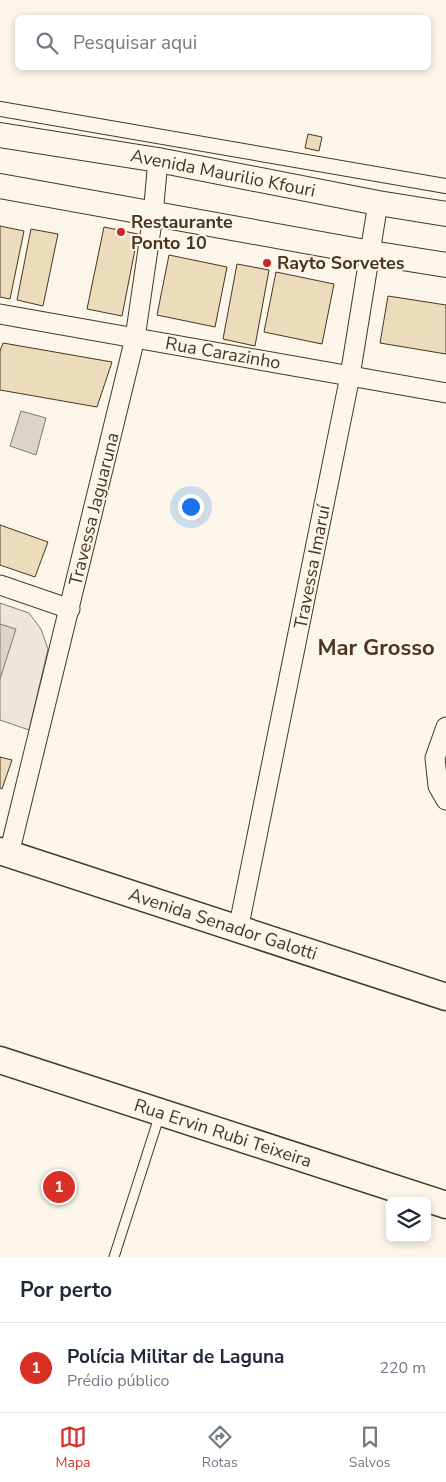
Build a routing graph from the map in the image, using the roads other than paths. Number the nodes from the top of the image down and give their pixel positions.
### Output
1 (0, 109) edge
2 (0, 135) edge
3 (158, 160) junction
4 (0, 186) edge
5 (446, 186) edge
6 (378, 202) junction
7 (446, 214) edge
8 (153, 215) junction
9 (371, 253) junction
10 (446, 265) edge
11 (0, 314) edge
12 (135, 338) junction
13 (350, 376) junction
14 (446, 393) edge
15 (0, 585) edge
16 (70, 609) junction
17 (446, 727) edge
18 (446, 800) edge
19 (5, 852) edge
20 (238, 930) junction
21 (446, 996) edge
22 (0, 1060) edge
23 (160, 1112) junction
24 (446, 1205) edge
25 (114, 1257) edge

1 - 5 street
2 - 3 street, Avenida Maurilio Kfouri
3 - 6 street, Avenida Maurilio Kfouri
3 - 8 street, Travessa Jaguaruna
4 - 8 street
6 - 7 street, Avenida Maurilio Kfouri
6 - 9 street, Travessa Imaruí
8 - 9 street
8 - 12 street, Travessa Jaguaruna
9 - 10 street
9 - 13 street, Travessa Imaruí
11 - 12 street, Rua Carazinho
12 - 13 street, Rua Carazinho
12 - 16 street, Travessa Jaguaruna
13 - 14 street, Rua Carazinho
13 - 20 street, Travessa Imaruí
15 - 16 street
16 - 19 street, Travessa Jaguaruna
17 - 18 street
19 - 20 main road, Avenida Senador Galotti
20 - 21 main road, Avenida Senador Galotti
22 - 23 main road, Rua Ervin Rubi Teixeira
23 - 24 main road, Rua Ervin Rubi Teixeira
23 - 25 lane

